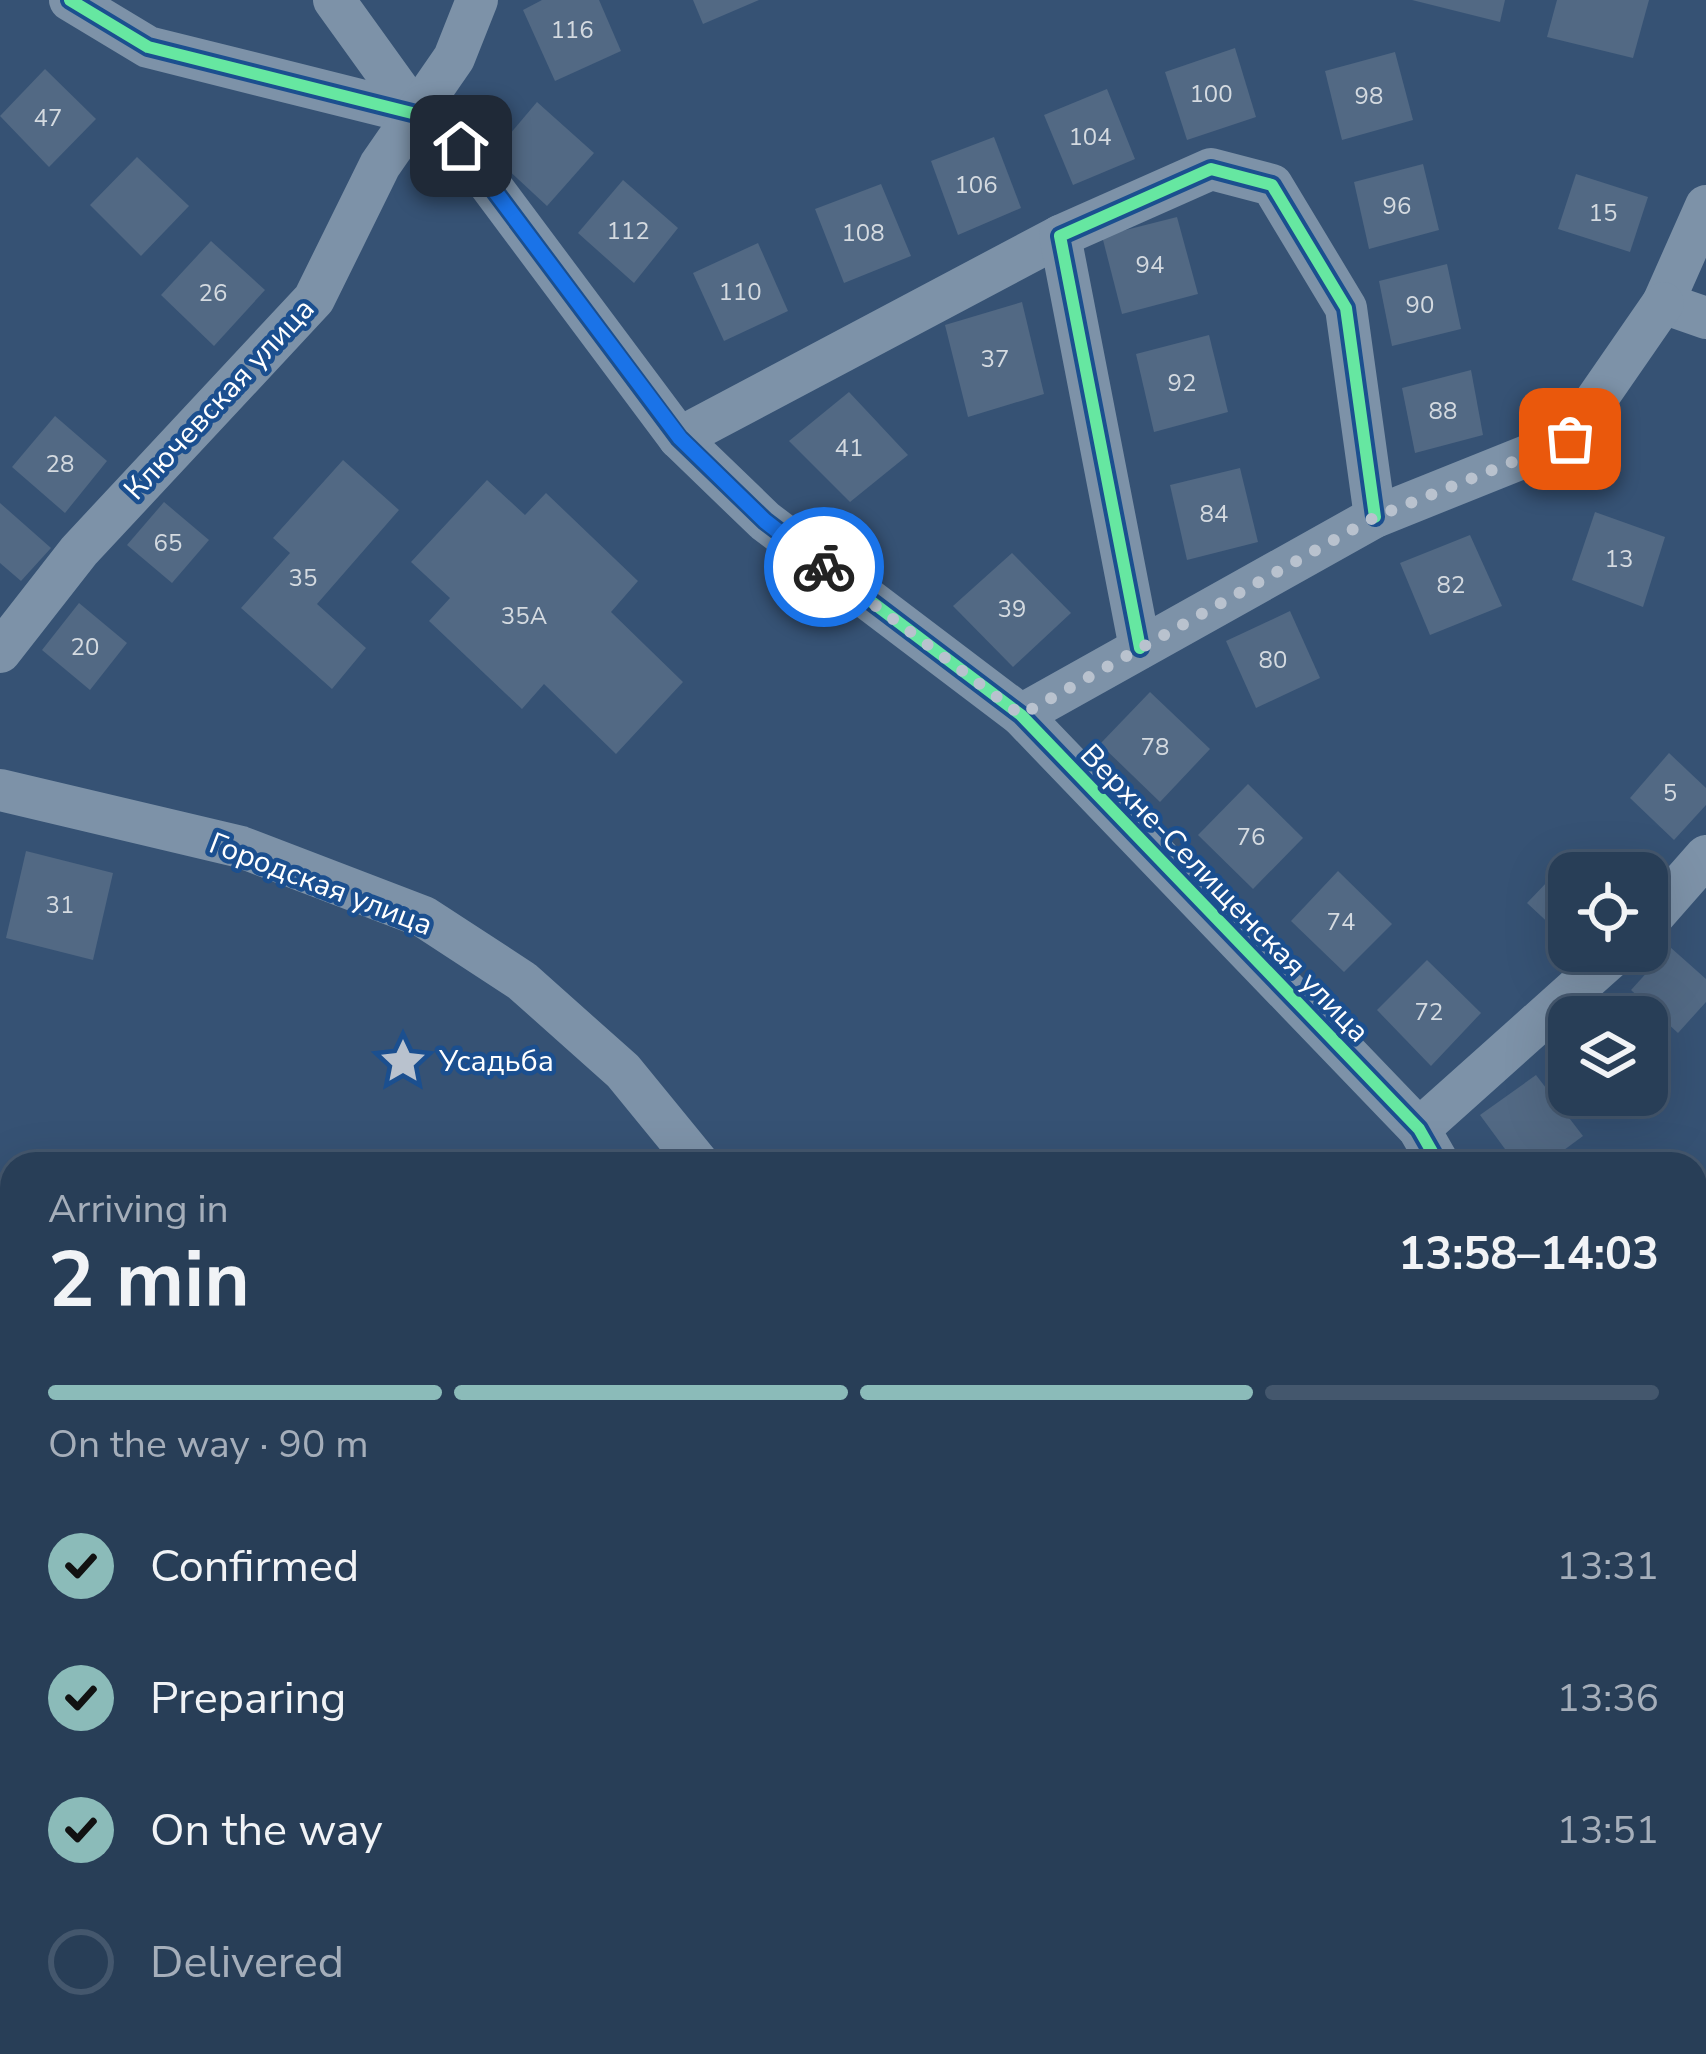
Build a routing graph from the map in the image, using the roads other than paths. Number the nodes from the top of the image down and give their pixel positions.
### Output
1 (70, 0) edge
2 (334, 0) edge
3 (477, 0) edge
4 (416, 114) junction
5 (1706, 206) edge
6 (1060, 236) junction
7 (1663, 302) junction
8 (1706, 318) edge
9 (680, 438) junction
10 (1375, 517) junction
11 (1140, 649) junction
12 (0, 652) edge
13 (1021, 715) junction
14 (0, 790) edge
15 (1706, 856) edge
16 (1668, 899) edge
17 (1598, 972) edge
18 (623, 1071) junction
19 (1429, 1147) edge
20 (689, 1152) edge
21 (719, 1152) edge

1 - 4 street, Верхне-Селищенская улица
2 - 4 street
3 - 4 street, Ключевская улица
4 - 9 street, Верхне-Селищенская улица
4 - 12 street, Ключевская улица
5 - 7 street
6 - 9 street
6 - 10 street
6 - 11 street
7 - 8 street
7 - 10 street
9 - 13 street, Верхне-Селищенская улица
10 - 11 street
11 - 13 street
13 - 19 street, Верхне-Селищенская улица
14 - 18 street, Городская улица
15 - 16 street
17 - 19 street
18 - 20 street, Городская улица
18 - 21 street

